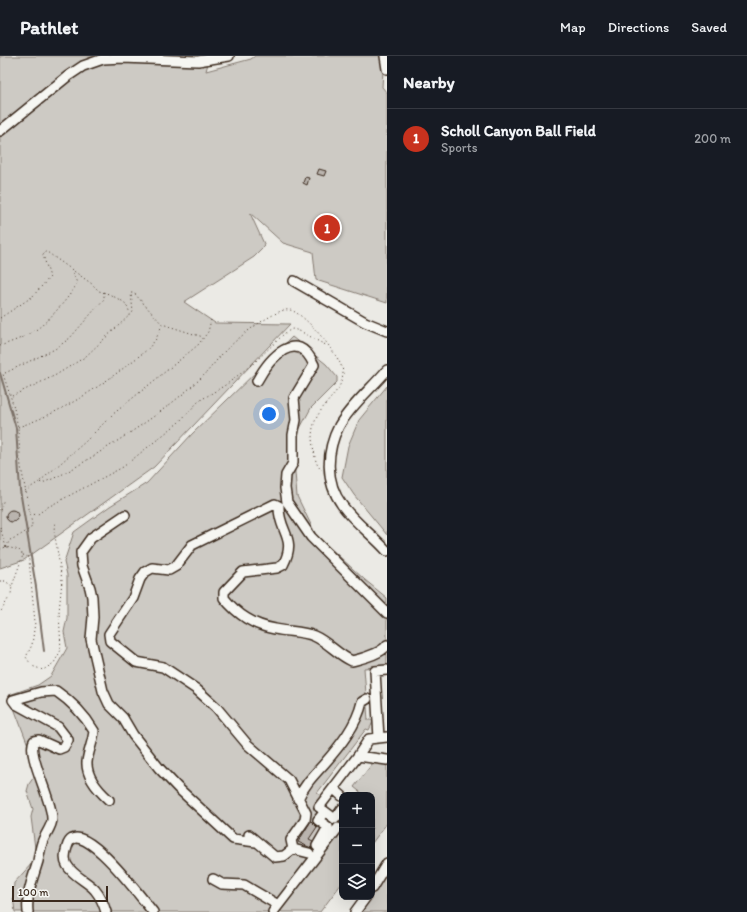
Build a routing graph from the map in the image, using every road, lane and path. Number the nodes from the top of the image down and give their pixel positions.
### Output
1 (229, 56) edge
2 (385, 56) edge
3 (387, 69) edge
4 (0, 131) edge
5 (72, 270) junction
6 (294, 281) dead end
7 (104, 292) junction
8 (131, 314) junction
9 (0, 318) edge
10 (211, 320) dead end
11 (162, 324) junction
12 (387, 331) edge
13 (204, 337) junction
14 (326, 345) junction
15 (0, 346) edge
16 (387, 370) edge
17 (257, 381) dead end
18 (11, 397) junction
19 (18, 427) junction
20 (330, 476) junction
21 (39, 482) junction
22 (25, 491) junction
23 (4, 499) dead end
24 (0, 510) edge
25 (30, 515) junction
26 (125, 515) dead end
27 (55, 522) dead end
28 (0, 526) edge
29 (6, 548) junction
30 (0, 549) edge
31 (387, 551) edge
32 (23, 555) junction
33 (0, 581) edge
34 (12, 586) junction
35 (0, 613) edge
36 (387, 613) edge
37 (387, 645) edge
38 (387, 670) edge
39 (367, 699) dead end
40 (383, 738) edge
41 (358, 756) junction
42 (387, 760) edge
43 (334, 789) junction
44 (339, 793) edge
45 (298, 799) junction
46 (109, 800) dead end
47 (339, 813) edge
48 (322, 815) dead end
49 (338, 828) dead end
50 (248, 835) dead end
51 (256, 842) junction
52 (293, 849) junction
53 (310, 858) junction
54 (387, 863) edge
55 (213, 879) dead end
56 (375, 883) edge
57 (364, 900) edge
58 (276, 909) edge
59 (28, 912) edge
60 (106, 912) edge
61 (153, 912) edge
62 (355, 912) edge

1 - 4 street
2 - 3 street
5 - 7 path
5 - 9 path
5 - 15 path
6 - 12 street
7 - 8 path
7 - 18 path
8 - 11 path
8 - 18 path
10 - 13 path
11 - 13 path
11 - 19 path
13 - 21 path
14 - 20 path
14 - 21 path
14 - 25 path
16 - 20 street
17 - 36 street
18 - 19 path
19 - 22 path
20 - 31 street
21 - 22 path
22 - 25 path
23 - 24 path
25 - 29 path
26 - 51 street
27 - 32 path
28 - 29 path
29 - 30 path
29 - 32 path
32 - 34 path
33 - 34 path
34 - 35 path
37 - 45 street
38 - 40 street
39 - 45 street
40 - 41 street
41 - 42 street
41 - 43 street
43 - 44 street
43 - 47 street
45 - 52 street
46 - 59 street
48 - 53 street
49 - 53 street
50 - 51 street
51 - 52 street
52 - 53 street
53 - 58 street
54 - 56 street
55 - 58 street
57 - 62 street
60 - 61 street

